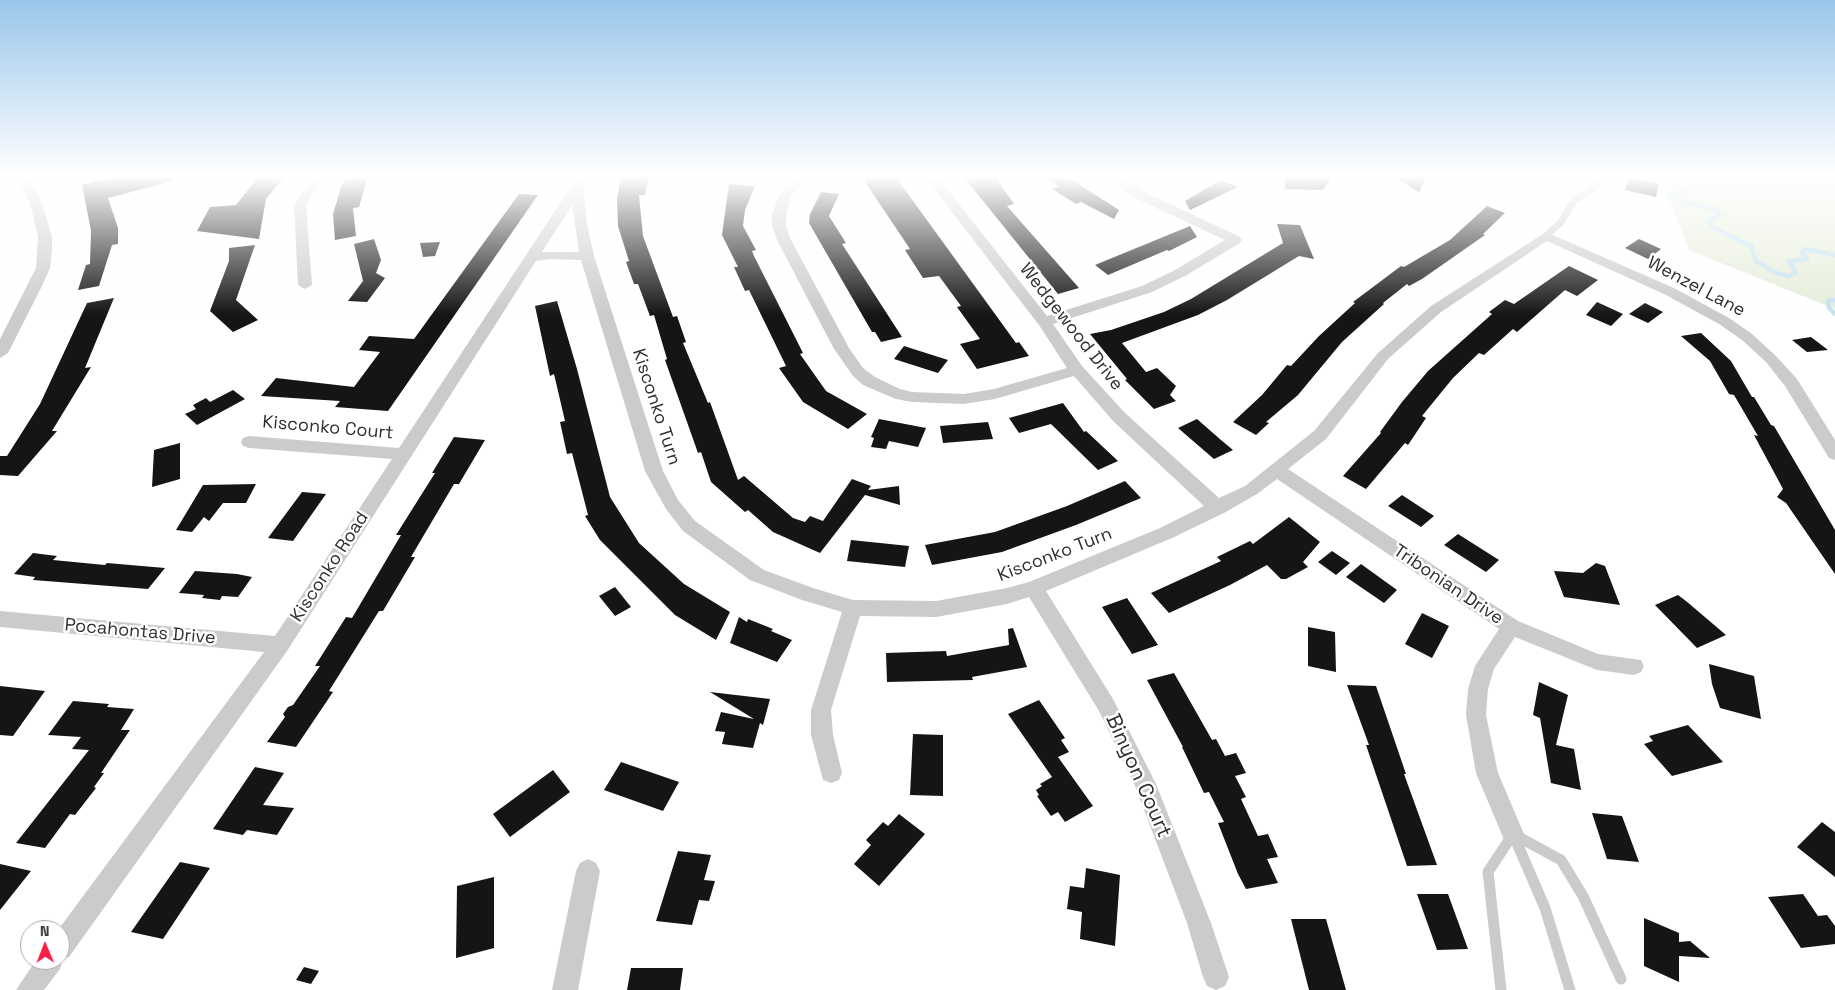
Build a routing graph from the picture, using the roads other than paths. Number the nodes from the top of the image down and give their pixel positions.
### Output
1 (41, 222) edge
2 (301, 222) edge
3 (555, 222) edge
4 (580, 222) edge
5 (779, 222) edge
6 (966, 222) edge
7 (1197, 222) edge
8 (1561, 222) edge
9 (1546, 236) junction
10 (587, 256) junction
11 (531, 258) junction
12 (305, 285) dead end
13 (1044, 322) junction
14 (0, 353) edge
15 (1077, 370) junction
16 (249, 442) dead end
17 (403, 454) junction
18 (1835, 454) edge
19 (1278, 471) junction
20 (1218, 508) junction
21 (1034, 588) junction
22 (853, 608) junction
23 (0, 619) edge
24 (1510, 627) junction
25 (280, 645) junction
26 (1634, 666) dead end
27 (831, 774) dead end
28 (1513, 834) junction
29 (588, 871) dead end
30 (70, 934) edge
31 (44, 970) edge
32 (1216, 978) dead end
33 (1621, 979) dead end
34 (29, 990) edge
35 (565, 990) edge
36 (1501, 990) edge
37 (1570, 990) edge

1 - 14 street
2 - 12 street
3 - 11 street, Kisconko Road
4 - 10 street, Kisconko Turn
5 - 15 street
6 - 13 street, Wedgewood Drive
7 - 13 street
8 - 9 lane
9 - 18 street, Wenzel Lane
9 - 19 street, Kisconko Turn
10 - 11 street
10 - 22 street, Kisconko Turn
11 - 17 street, Kisconko Road
13 - 15 street, Wedgewood Drive
15 - 20 street, Wedgewood Drive
16 - 17 street, Kisconko Court
17 - 25 street, Kisconko Road
19 - 20 street, Kisconko Turn
19 - 24 street, Tribonian Drive
20 - 21 street, Kisconko Turn
21 - 22 street, Kisconko Turn
21 - 32 street, Binyon Court
22 - 27 street
23 - 25 street, Pocahontas Drive
24 - 26 street, Tribonian Drive
24 - 28 street
25 - 30 street, Kisconko Road
28 - 33 lane
28 - 36 lane
28 - 37 lane
29 - 35 street
31 - 34 street

